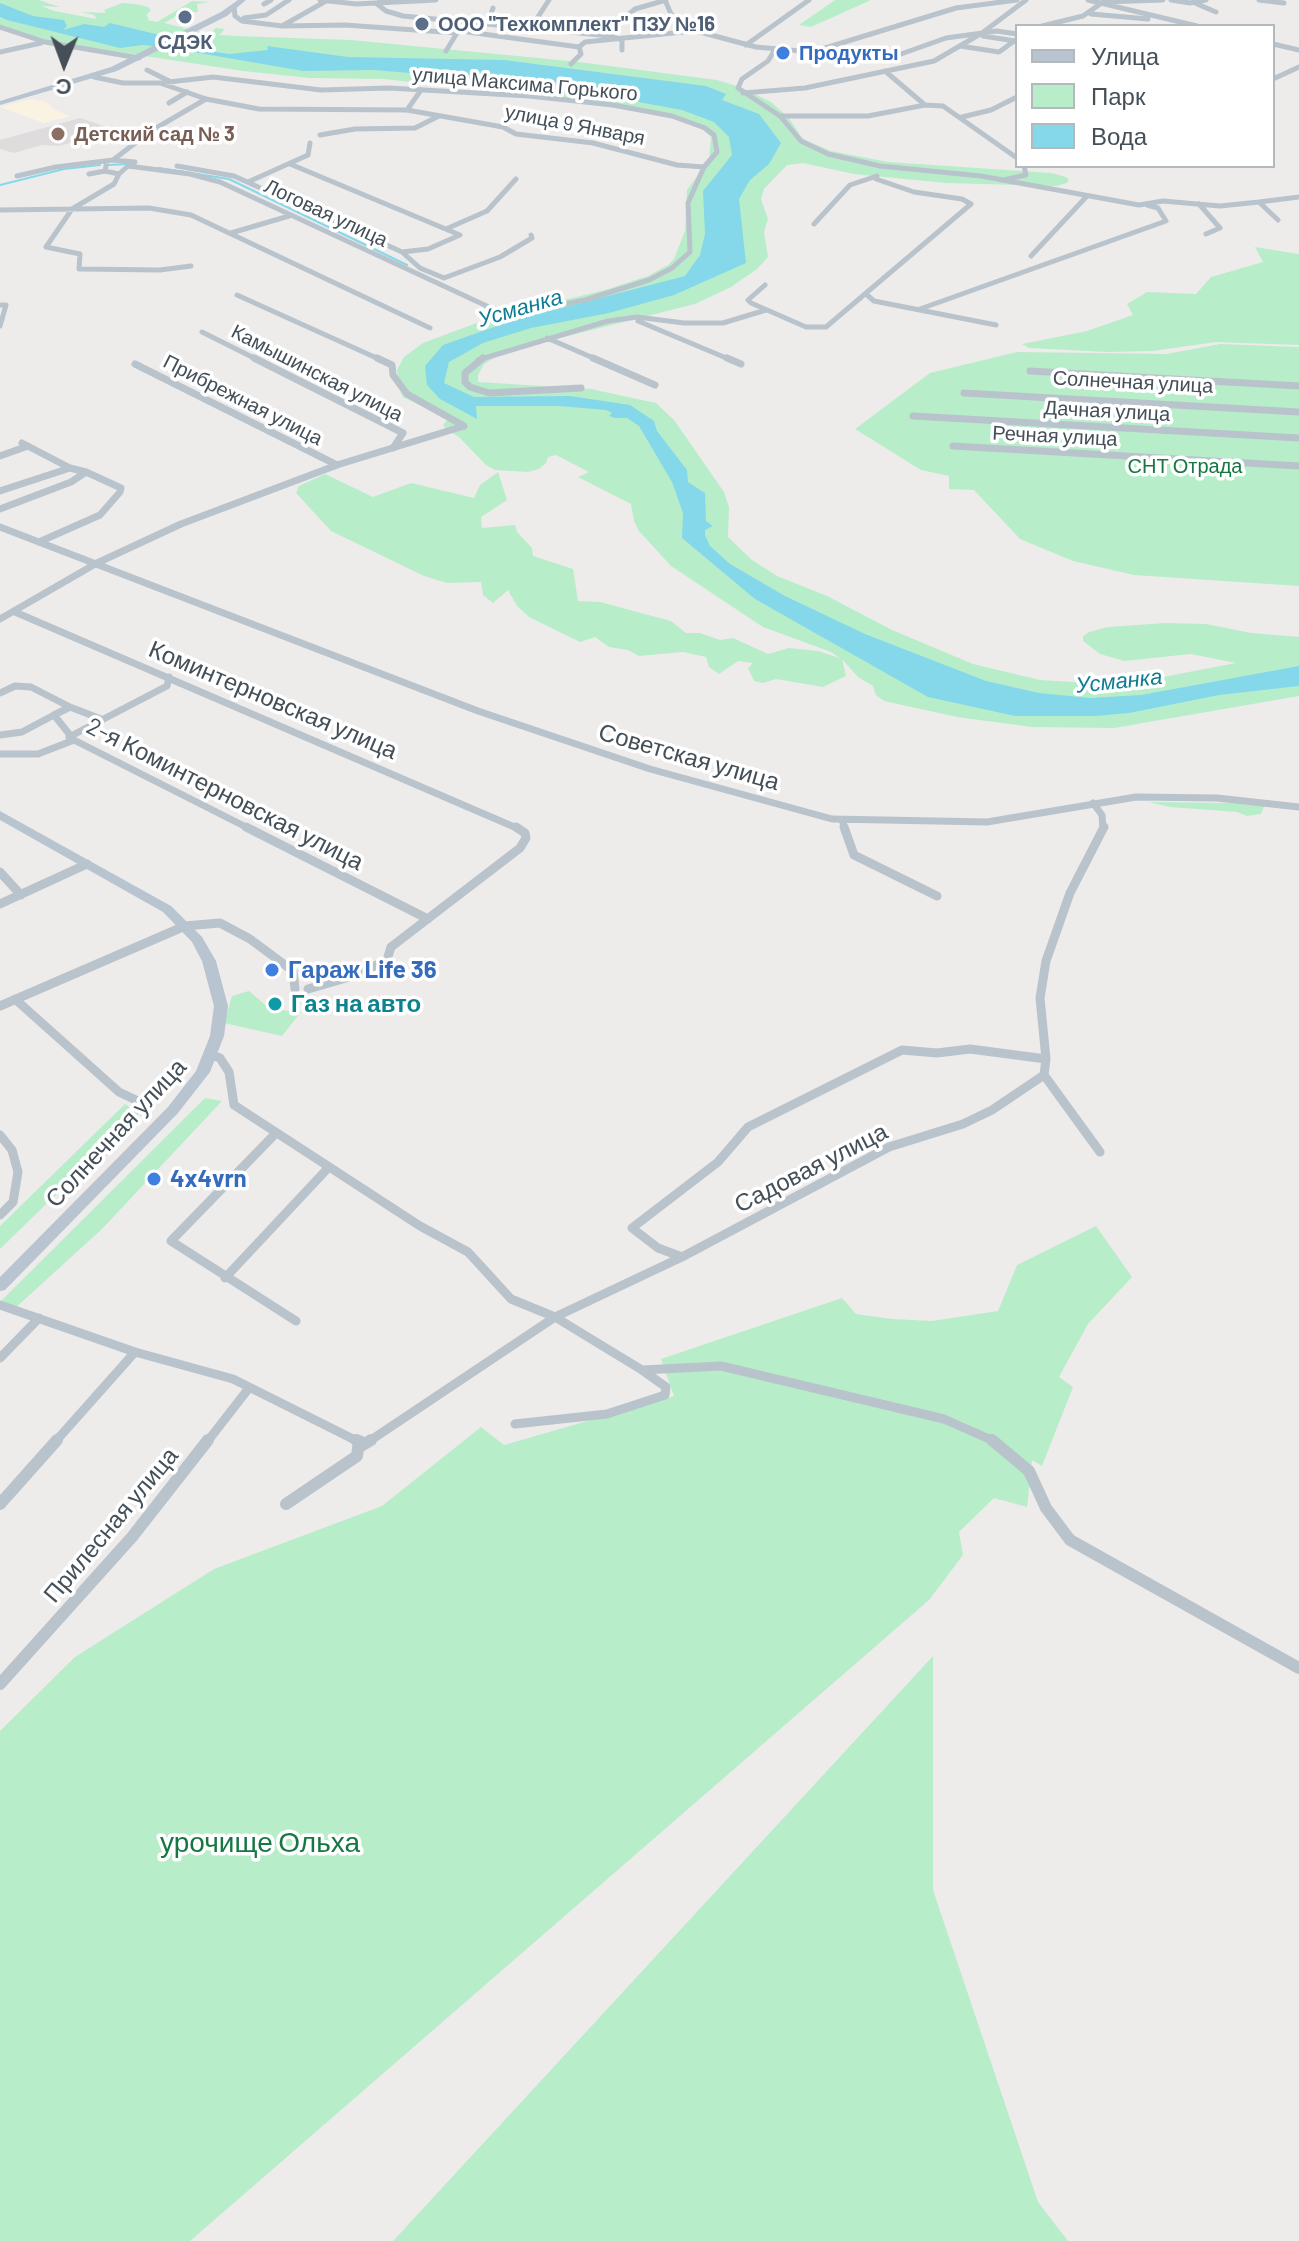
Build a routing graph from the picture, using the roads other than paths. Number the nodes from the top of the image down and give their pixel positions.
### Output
1 (242, 0) edge
2 (271, 0) edge
3 (289, 0) edge
4 (323, 0) edge
5 (436, 0) edge
6 (549, 0) edge
7 (665, 0) edge
8 (809, 0) edge
9 (1017, 0) edge
10 (1026, 0) edge
11 (1088, 0) edge
12 (1163, 0) edge
13 (1171, 0) edge
14 (1206, 0) edge
15 (1259, 0) edge
16 (379, 2) edge
17 (1103, 2) junction
18 (1190, 3) junction
19 (1284, 3) dead end
20 (264, 4) dead end
21 (234, 7) junction
22 (493, 8) dead end
23 (1216, 12) dead end
24 (1084, 15) junction
25 (237, 19) junction
26 (629, 19) dead end
27 (1173, 20) junction
28 (470, 21) junction
29 (488, 23) junction
30 (1050, 24) edge
31 (1189, 24) edge
32 (282, 26) junction
33 (532, 26) junction
34 (0, 27) edge
35 (696, 31) junction
36 (468, 32) junction
37 (457, 33) junction
38 (980, 34) junction
39 (1015, 38) edge
40 (1015, 39) edge
41 (622, 41) junction
42 (46, 42) junction
43 (1275, 44) edge
44 (746, 45) junction
45 (960, 46) junction
46 (579, 47) junction
47 (631, 47) dead end
48 (0, 50) edge
49 (622, 50) dead end
50 (1299, 50) edge
51 (446, 51) dead end
52 (774, 51) junction
53 (812, 52) junction
54 (885, 55) junction
55 (141, 57) junction
56 (571, 64) dead end
57 (904, 67) junction
58 (1299, 67) edge
59 (147, 70) dead end
60 (885, 71) junction
61 (94, 77) junction
62 (1275, 78) edge
63 (169, 81) junction
64 (160, 83) junction
65 (421, 90) junction
66 (187, 92) junction
67 (743, 93) junction
68 (1015, 98) edge
69 (206, 99) junction
70 (0, 103) edge
71 (169, 103) dead end
72 (925, 105) junction
73 (407, 110) junction
74 (439, 116) junction
75 (780, 116) junction
76 (962, 117) junction
77 (320, 135) dead end
78 (310, 143) dead end
79 (1015, 157) edge
80 (290, 164) junction
81 (107, 165) junction
82 (880, 166) junction
83 (704, 167) junction
84 (1024, 168) edge
85 (89, 174) dead end
86 (119, 174) junction
87 (17, 176) dead end
88 (516, 179) dead end
89 (876, 179) junction
90 (1000, 181) junction
91 (248, 182) junction
92 (1087, 196) junction
93 (1299, 197) edge
94 (1259, 202) junction
95 (1199, 204) junction
96 (1147, 205) junction
97 (72, 209) junction
98 (0, 210) edge
99 (289, 216) junction
100 (1278, 220) dead end
101 (814, 224) dead end
102 (446, 229) junction
103 (231, 233) junction
104 (1206, 234) dead end
105 (531, 235) dead end
106 (402, 252) junction
107 (1031, 256) dead end
108 (191, 266) dead end
109 (765, 285) dead end
110 (866, 294) junction
111 (237, 295) dead end
112 (3, 305) edge
113 (920, 309) junction
114 (766, 310) junction
115 (515, 314) joint
116 (631, 318) junction
117 (996, 325) dead end
118 (0, 326) edge
119 (430, 328) dead end
120 (202, 332) dead end
121 (547, 338) junction
122 (135, 364) dead end
123 (741, 364) dead end
124 (1030, 371) dead end
125 (655, 385) dead end
126 (1299, 386) edge
127 (581, 388) dead end
128 (964, 393) dead end
129 (1299, 412) edge
130 (913, 416) dead end
131 (1299, 438) edge
132 (953, 446) dead end
133 (393, 448) junction
134 (0, 456) edge
135 (337, 465) junction
136 (1299, 466) edge
137 (70, 468) junction
138 (86, 472) junction
139 (0, 491) edge
140 (0, 509) edge
141 (0, 527) edge
142 (39, 542) junction
143 (97, 563) junction
144 (15, 612) junction
145 (0, 619) edge
146 (169, 677) junction
147 (0, 693) edge
148 (70, 707) junction
149 (54, 715) junction
150 (101, 719) junction
151 (2, 732) edge
152 (71, 738) junction
153 (0, 754) edge
154 (1093, 803) junction
155 (1299, 807) edge
156 (0, 815) edge
157 (842, 820) junction
158 (87, 864) junction
159 (0, 872) edge
160 (21, 895) junction
161 (937, 896) dead end
162 (0, 904) edge
163 (428, 919) junction
164 (185, 926) junction
165 (295, 989) dead end
166 (308, 989) dead end
167 (15, 999) junction
168 (0, 1006) edge
169 (212, 1055) junction
170 (1046, 1059) junction
171 (1044, 1075) junction
172 (140, 1102) dead end
173 (276, 1133) junction
174 (0, 1135) edge
175 (1100, 1152) dead end
176 (329, 1167) junction
177 (0, 1215) edge
178 (682, 1257) junction
179 (225, 1278) junction
180 (0, 1286) edge
181 (0, 1305) edge
182 (555, 1317) junction
183 (39, 1318) junction
184 (296, 1321) dead end
185 (135, 1352) junction
186 (0, 1358) edge
187 (642, 1370) junction
188 (249, 1388) junction
189 (515, 1424) dead end
190 (358, 1448) junction
191 (0, 1504) edge
192 (286, 1504) dead end
193 (1299, 1668) edge
194 (0, 1684) edge

1 - 21 street
2 - 20 street
3 - 25 street
4 - 16 street
4 - 32 street
5 - 16 street
6 - 33 street
7 - 26 street
7 - 35 street
8 - 44 street
9 - 53 street
10 - 38 street
11 - 17 street
12 - 17 street
13 - 18 street
14 - 18 street
15 - 19 street
16 - 28 street
17 - 24 street
17 - 27 street
18 - 23 street
21 - 25 street
21 - 55 street
22 - 29 street
24 - 27 street
24 - 30 street
25 - 32 street
27 - 31 street
28 - 29 street
28 - 36 street
29 - 33 street
32 - 37 street
33 - 41 street
34 - 42 street
35 - 41 street
35 - 44 street
36 - 37 street
36 - 46 street
37 - 51 street
38 - 39 street
38 - 45 street
38 - 54 street
40 - 45 street
41 - 46 street
41 - 47 street
41 - 49 street
42 - 48 street
42 - 55 street
43 - 50 street
44 - 52 street
45 - 57 street
46 - 56 street
52 - 53 street
52 - 67 street
53 - 54 street
54 - 57 street
55 - 61 street
57 - 60 street
58 - 62 street
59 - 63 street
60 - 67 street
60 - 72 street
61 - 64 street, улица 9 Января
61 - 70 street
63 - 64 street, улица Максима Горького
63 - 65 street, улица Максима Горького
64 - 66 street, улица 9 Января
65 - 73 street
65 - 83 street, улица Максима Горького
66 - 69 street, улица 9 Января
66 - 71 street
67 - 75 street
68 - 76 street
69 - 73 street, улица 9 Января
69 - 81 street, Логовая улица
72 - 75 street
72 - 76 street
73 - 74 street, улица 9 Января
74 - 77 street, улица 9 Января
74 - 83 street, улица 9 Января
75 - 82 street
76 - 79 street
78 - 80 street
80 - 91 street
80 - 102 street
81 - 85 street
81 - 86 street, Логовая улица
81 - 87 street, Логовая улица
81 - 91 street
82 - 89 street
82 - 90 street
83 - 115 street, улица Максима Горького
84 - 90 street
86 - 97 street
86 - 99 street, Логовая улица
88 - 102 street
89 - 101 street
89 - 110 street
90 - 92 street
91 - 106 street
92 - 96 street
92 - 107 street
93 - 94 street
94 - 95 street
94 - 100 street
95 - 96 street
95 - 104 street
96 - 113 street
97 - 98 street
97 - 103 street
97 - 108 street
99 - 103 street
99 - 115 street, Логовая улица
102 - 106 street
103 - 119 street
105 - 106 street
109 - 114 street
110 - 113 street
110 - 114 street
111 - 133 street
112 - 118 street
113 - 117 street
114 - 116 street
116 - 121 street
116 - 123 street
120 - 133 street, Камышинская улица
121 - 125 street
121 - 127 street
122 - 135 street, Прибрежная улица
124 - 126 street
128 - 129 street, Солнечная улица
130 - 131 street, Дачная улица
132 - 136 street, Речная улица
133 - 135 street
134 - 137 street
135 - 143 street
137 - 138 street
137 - 139 street
138 - 140 street
138 - 142 street
141 - 142 street, Советская улица
142 - 143 street, Советская улица
143 - 144 street
143 - 157 street, Советская улица
144 - 145 street
144 - 146 street, Коминтерновская улица
146 - 150 street
146 - 163 street, Коминтерновская улица
147 - 148 street, 2-я Коминтерновская улица
148 - 149 street, 2-я Коминтерновская улица
148 - 150 street
149 - 151 street
149 - 152 street, 2-я Коминтерновская улица
150 - 152 street
152 - 153 street
152 - 163 street, 2-я Коминтерновская улица
154 - 155 street, Советская улица
154 - 157 street, Советская улица
154 - 170 street
156 - 158 street, Солнечная улица
157 - 161 street
158 - 160 street
158 - 164 street, Солнечная улица
159 - 160 street
160 - 162 street
163 - 166 street
164 - 165 street
164 - 167 street
164 - 169 street, Солнечная улица
167 - 168 street
167 - 172 street
169 - 173 street
169 - 180 street, Солнечная улица
170 - 171 street
170 - 178 street, Садовая улица
171 - 175 street
171 - 178 street, Садовая улица
173 - 176 street
173 - 179 street
174 - 177 street
176 - 179 street
176 - 182 street
178 - 182 street, Садовая улица
179 - 184 street
181 - 183 street
182 - 187 street
182 - 190 street, Садовая улица
183 - 185 street
183 - 186 street
185 - 188 street
185 - 191 street
187 - 189 street
187 - 193 street
188 - 190 street
188 - 194 street, Прилесная улица
190 - 192 street, Садовая улица

